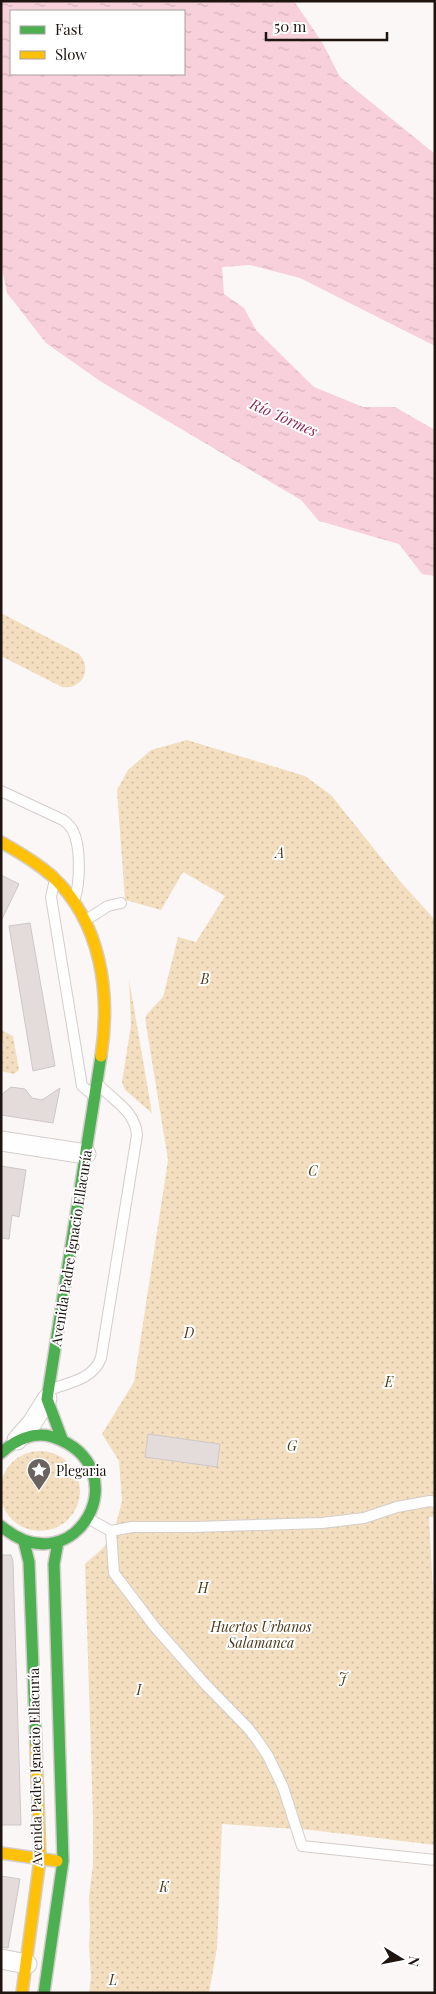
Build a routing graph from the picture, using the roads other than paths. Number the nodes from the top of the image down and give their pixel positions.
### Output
1 (1, 791) edge
2 (1, 842) edge
3 (54, 879) junction
4 (74, 902) junction
5 (121, 903) dead end
6 (86, 920) junction
7 (97, 1084) junction
8 (95, 1097) junction
9 (1, 1141) edge
10 (86, 1154) junction
11 (48, 1395) junction
12 (62, 1439) junction
13 (8, 1448) edge
14 (435, 1502) edge
15 (88, 1519) junction
16 (1, 1526) edge
17 (111, 1530) junction
18 (24, 1542) junction
19 (58, 1542) junction
20 (1, 1853) edge
21 (40, 1859) junction
22 (435, 1860) edge
23 (63, 1861) junction
24 (1, 1960) edge
25 (26, 1964) junction
26 (22, 1993) edge
27 (44, 1993) edge

1 - 4 lane
2 - 3 main road, Avenida Padre Ignacio Ellacuría
3 - 4 main road, Avenida Padre Ignacio Ellacuría
3 - 8 lane
4 - 6 main road, Avenida Padre Ignacio Ellacuría
5 - 6 lane
6 - 7 main road, Avenida Padre Ignacio Ellacuría
7 - 8 main road, Avenida Padre Ignacio Ellacuría
7 - 11 lane
8 - 10 main road, Avenida Padre Ignacio Ellacuría
9 - 10 street
10 - 11 main road, Avenida Padre Ignacio Ellacuría
11 - 12 main road, Avenida Padre Ignacio Ellacuría
11 - 13 street, Avenida Padre Ignacio Ellacuría
12 - 13 main road
12 - 15 main road
14 - 17 lane
15 - 17 lane
15 - 19 main road
16 - 18 main road
17 - 22 lane
18 - 19 main road
18 - 21 main road, Avenida Padre Ignacio Ellacuría
19 - 23 main road, Avenida Padre Ignacio Ellacuría
20 - 21 main road
21 - 23 main road
21 - 25 main road, Avenida Padre Ignacio Ellacuría
23 - 27 main road, Avenida Padre Ignacio Ellacuría
24 - 25 street
25 - 26 main road, Avenida Padre Ignacio Ellacuría

